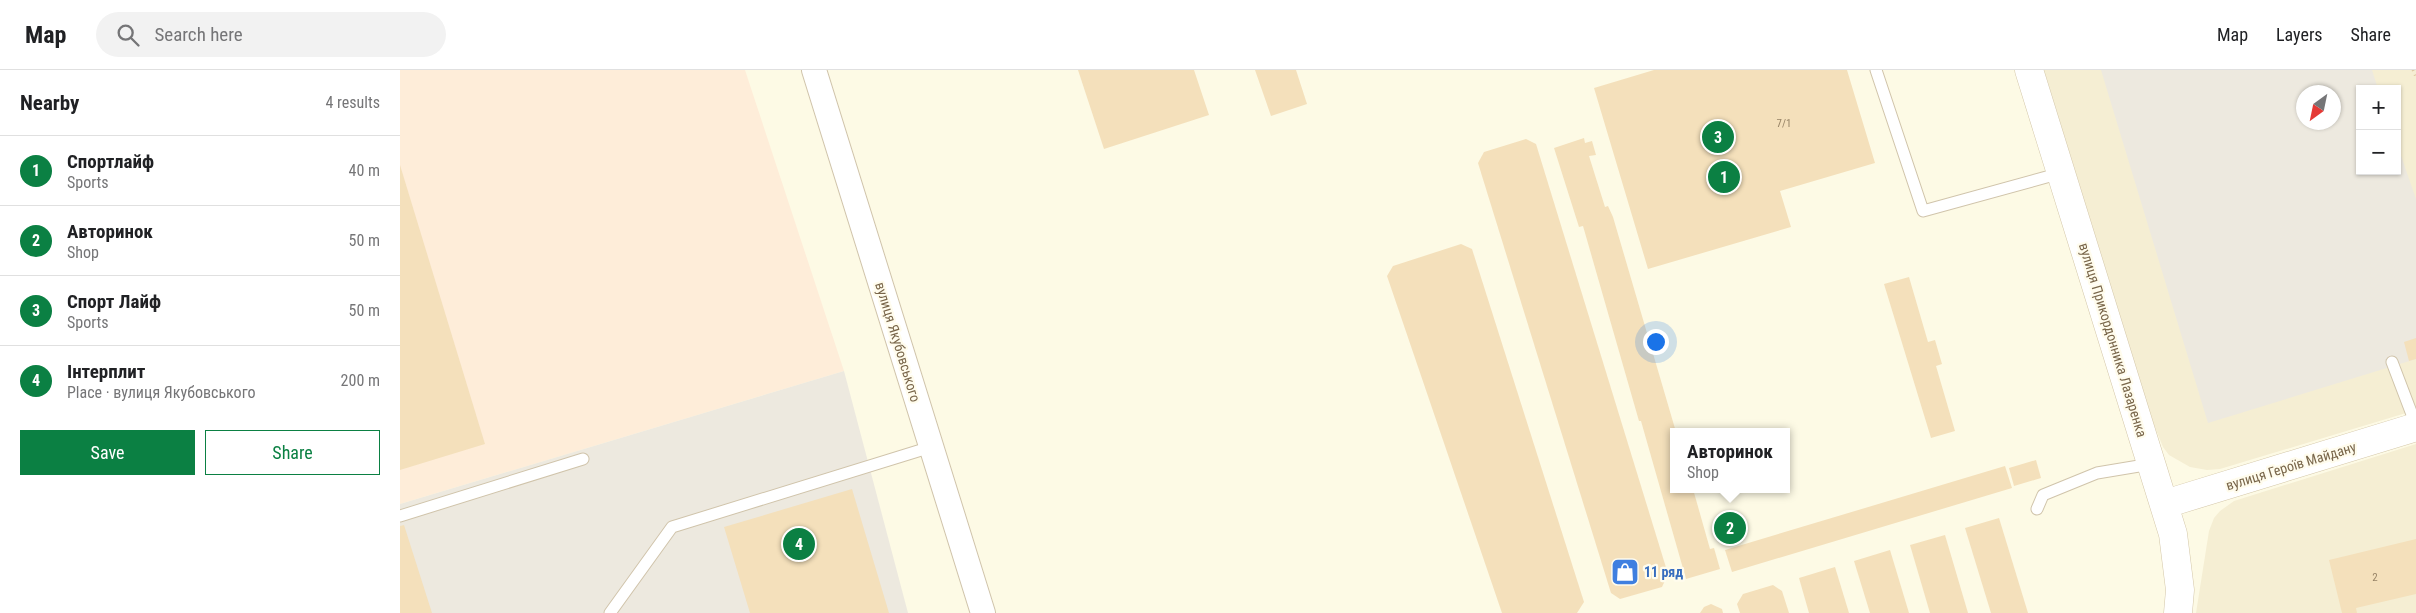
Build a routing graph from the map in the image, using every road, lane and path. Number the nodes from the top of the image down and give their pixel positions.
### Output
1 (814, 70) edge
2 (1876, 70) edge
3 (2029, 70) edge
4 (2413, 70) edge
5 (2416, 77) edge
6 (2061, 173) junction
7 (2392, 362) dead end
8 (2416, 426) edge
9 (931, 447) junction
10 (583, 459) dead end
11 (2151, 464) junction
12 (2165, 504) junction
13 (2037, 508) dead end
14 (400, 516) edge
15 (610, 613) edge
16 (983, 613) edge
17 (2178, 613) edge

1 - 9 street, вулиця Якубовського
2 - 6 lane
3 - 6 street, вулиця Прикордонника Лазаренка
4 - 5 path
6 - 11 street, вулиця Прикордонника Лазаренка
7 - 8 lane
8 - 12 street, вулиця Героїв Майдану
9 - 15 lane
9 - 16 street, вулиця Якубовського
10 - 14 lane
11 - 12 street, вулиця Прикордонника Лазаренка
11 - 13 lane
12 - 17 street, вулиця Прикордонника Лазаренка

